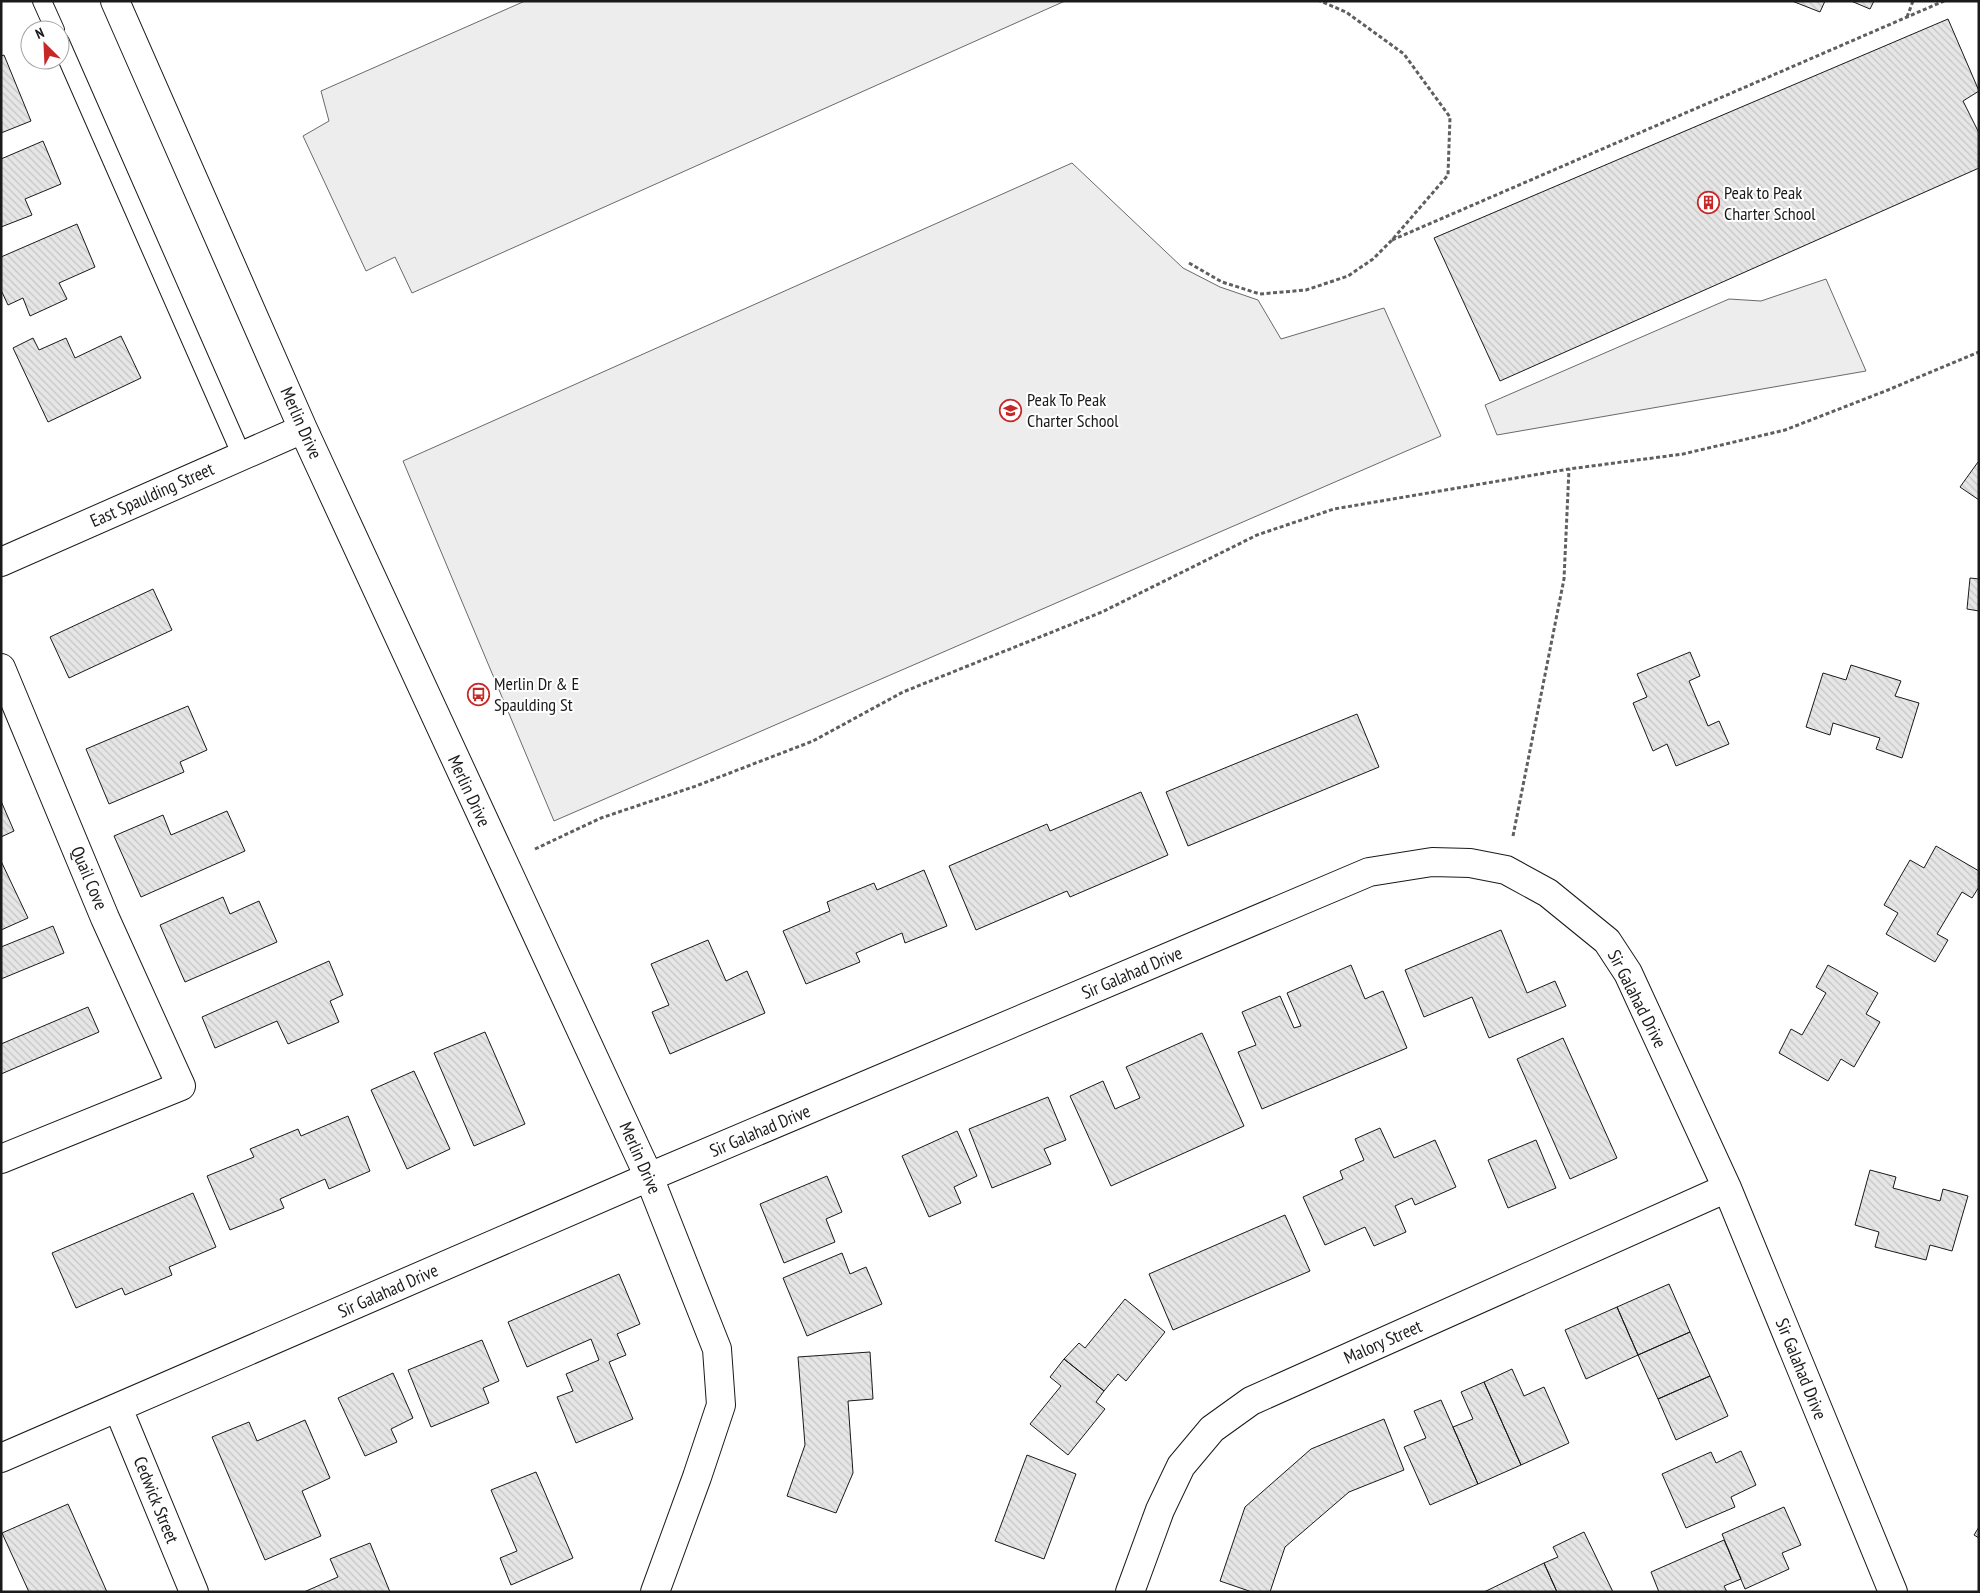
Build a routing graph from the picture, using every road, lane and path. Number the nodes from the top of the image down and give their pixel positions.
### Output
1 (42, 1) edge
2 (116, 1) edge
3 (1320, 1) edge
4 (1913, 1) edge
5 (1944, 1) edge
6 (1907, 17) junction
7 (51, 20) edge
8 (70, 65) edge
9 (1392, 240) junction
10 (1189, 263) dead end
11 (1979, 352) edge
12 (303, 429) junction
13 (242, 456) junction
14 (1568, 469) junction
15 (1, 562) edge
16 (1, 668) edge
17 (503, 863) junction
18 (1506, 870) junction
19 (1, 1159) edge
20 (649, 1177) junction
21 (1727, 1188) junction
22 (118, 1408) junction
23 (1, 1458) edge
24 (194, 1592) edge
25 (655, 1592) edge
26 (1130, 1592) edge
27 (1893, 1592) edge

1 - 7 lane
2 - 12 street, Merlin Drive
3 - 9 path
4 - 6 path
5 - 6 path
6 - 9 path
8 - 13 lane
9 - 10 path
11 - 14 path
12 - 13 street, East Spaulding Street
12 - 17 street, Merlin Drive
13 - 15 street, East Spaulding Street
14 - 17 path
14 - 18 path
16 - 19 street, Quail Cove
17 - 20 street, Merlin Drive
18 - 20 street, Sir Galahad Drive
18 - 21 street, Sir Galahad Drive
20 - 22 street, Sir Galahad Drive
20 - 25 street, Merlin Drive
21 - 26 street, Malory Street
21 - 27 street, Sir Galahad Drive
22 - 23 street, Sir Galahad Drive
22 - 24 street, Cedwick Street

